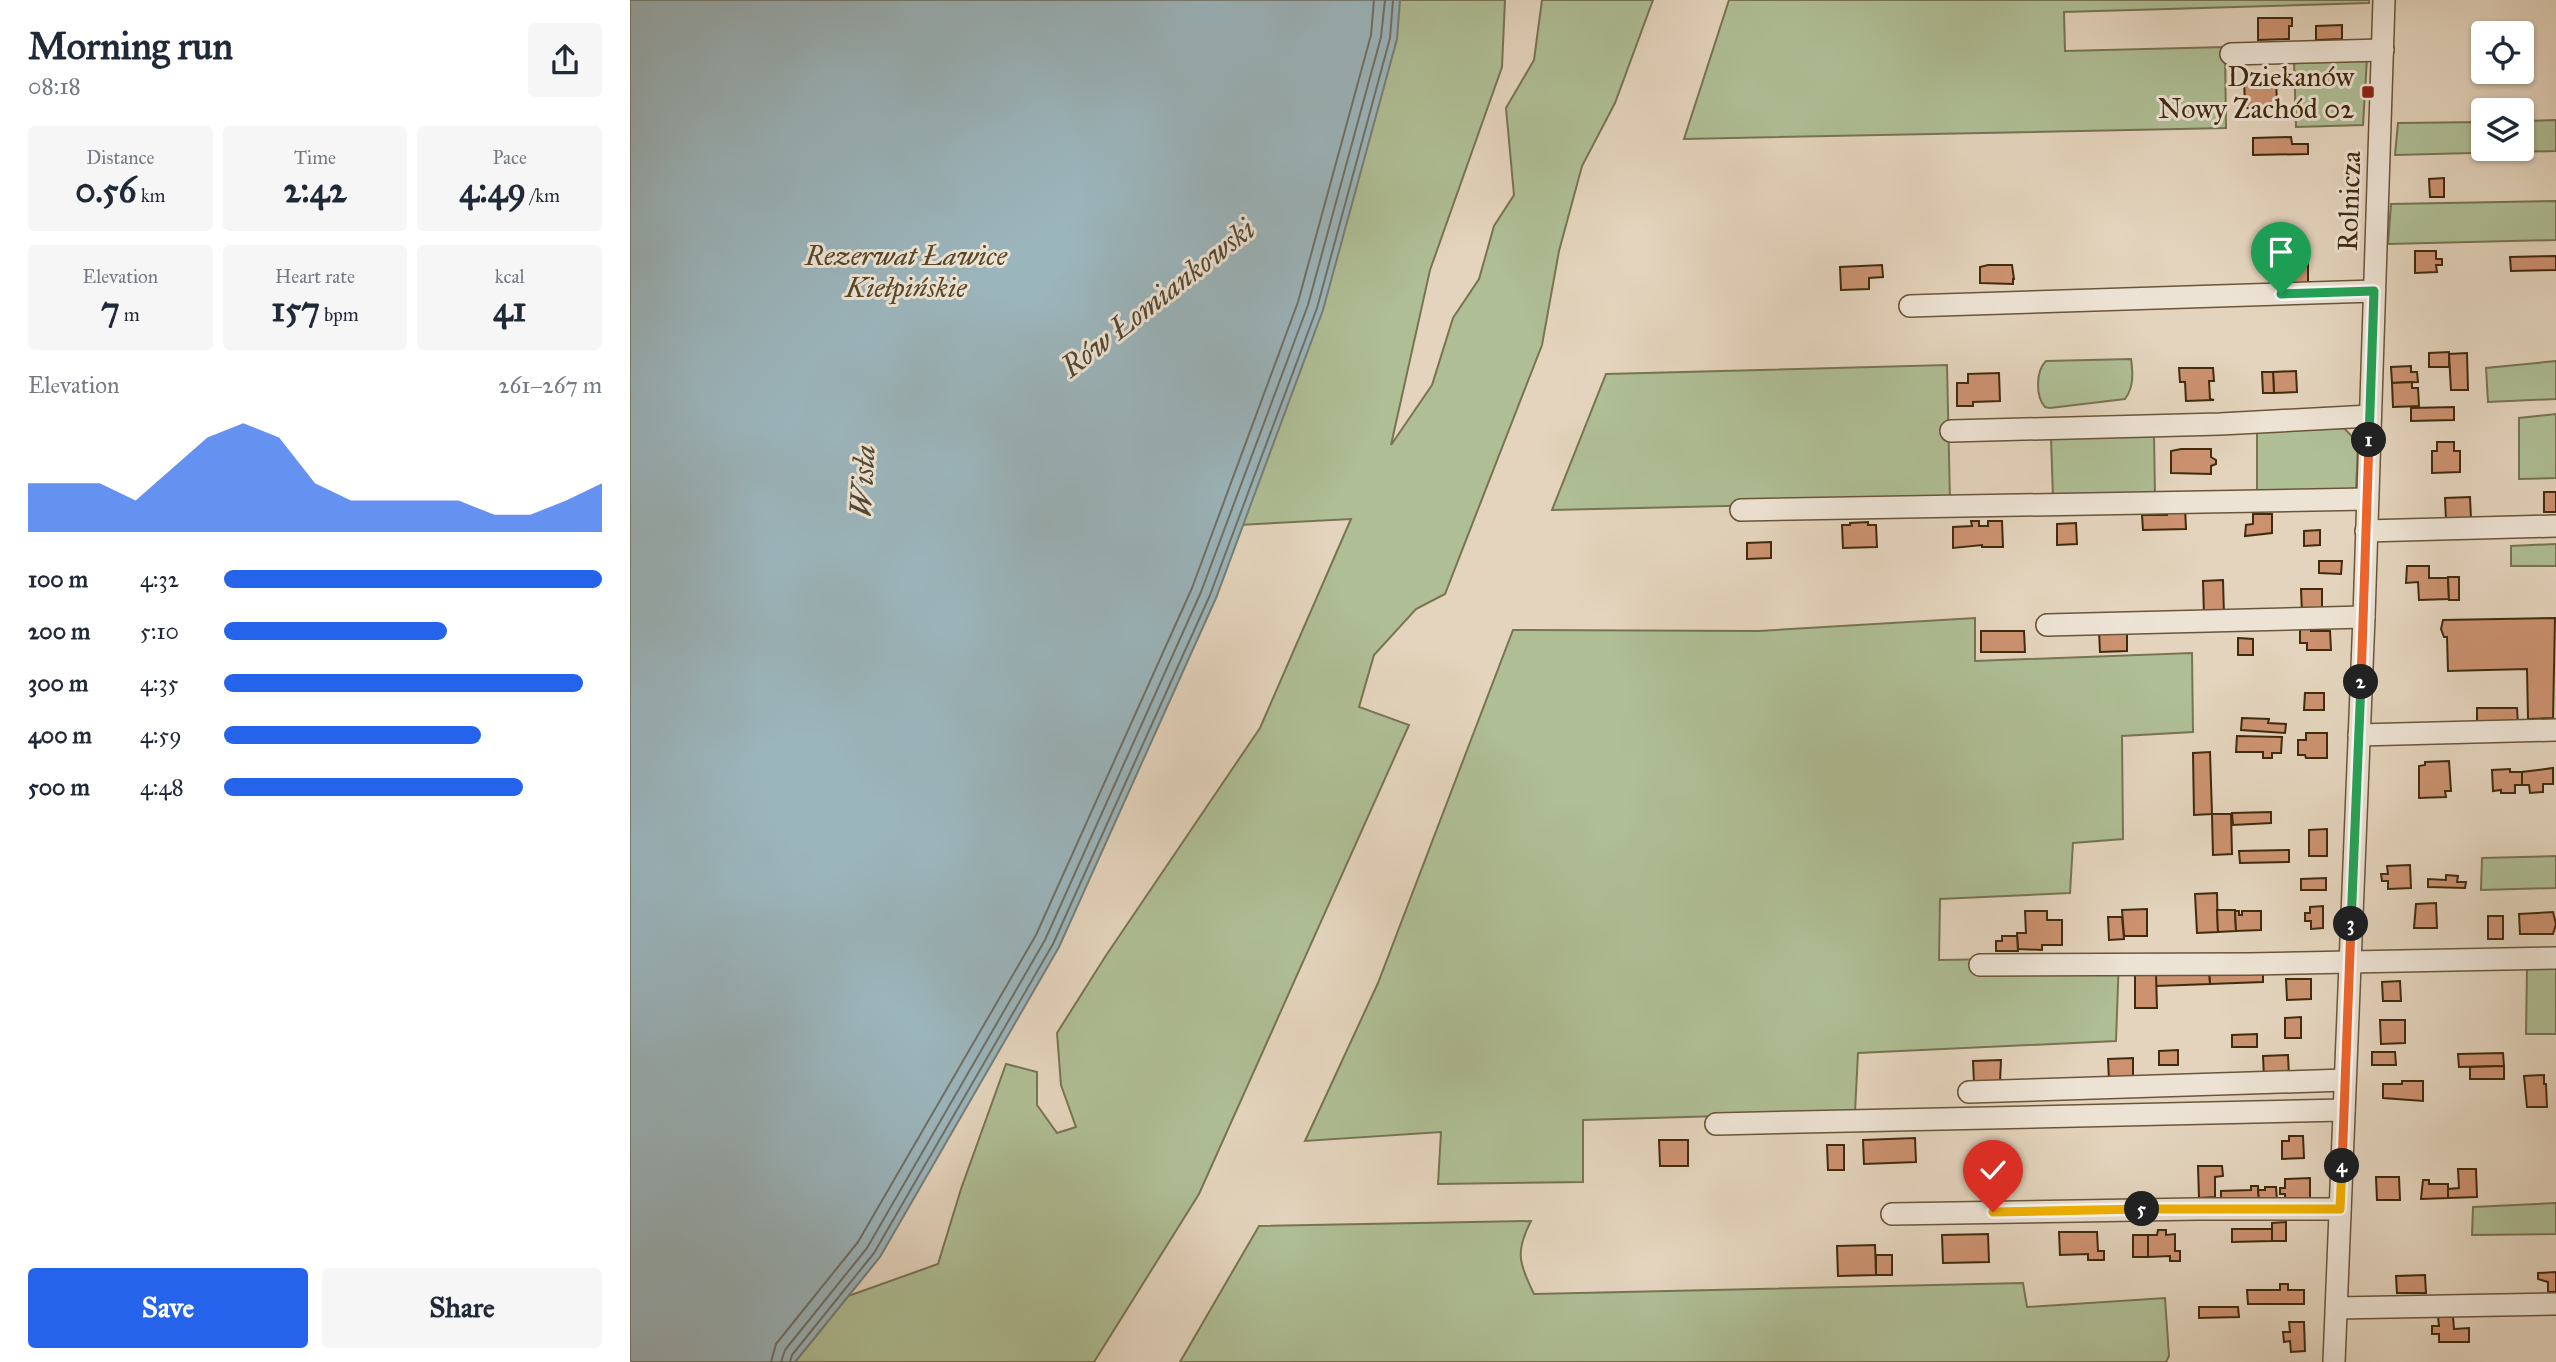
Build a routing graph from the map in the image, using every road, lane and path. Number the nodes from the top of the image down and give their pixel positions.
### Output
1 (2384, 0) edge
2 (2383, 50) junction
3 (2231, 54) dead end
4 (2374, 291) junction
5 (1910, 306) dead end
6 (2370, 416) junction
7 (1951, 431) dead end
8 (2367, 499) junction
9 (1741, 510) dead end
10 (2556, 526) edge
11 (2366, 531) junction
12 (2364, 617) junction
13 (2047, 625) dead end
14 (2556, 730) edge
15 (2359, 735) junction
16 (2556, 958) edge
17 (2350, 961) junction
18 (1980, 965) dead end
19 (2345, 1080) junction
20 (1969, 1091) dead end
21 (2344, 1110) junction
22 (1716, 1124) dead end
23 (2340, 1209) junction
24 (1892, 1214) dead end
25 (2556, 1304) edge
26 (2337, 1308) junction
27 (2334, 1362) edge

1 - 2 street, Rolnicza
2 - 3 street
2 - 4 street, Rolnicza
4 - 5 street
4 - 6 street, Rolnicza
6 - 7 street
6 - 8 street, Rolnicza
8 - 9 street
8 - 11 street, Rolnicza
10 - 11 street
11 - 12 street, Rolnicza
12 - 13 street
12 - 15 street, Rolnicza
14 - 15 street
15 - 17 street, Rolnicza
16 - 17 street
17 - 18 street
17 - 19 street, Rolnicza
19 - 20 street
19 - 21 street, Rolnicza
21 - 22 street
21 - 23 street, Rolnicza
23 - 24 street
23 - 26 street, Rolnicza
25 - 26 street
26 - 27 street, Rolnicza

